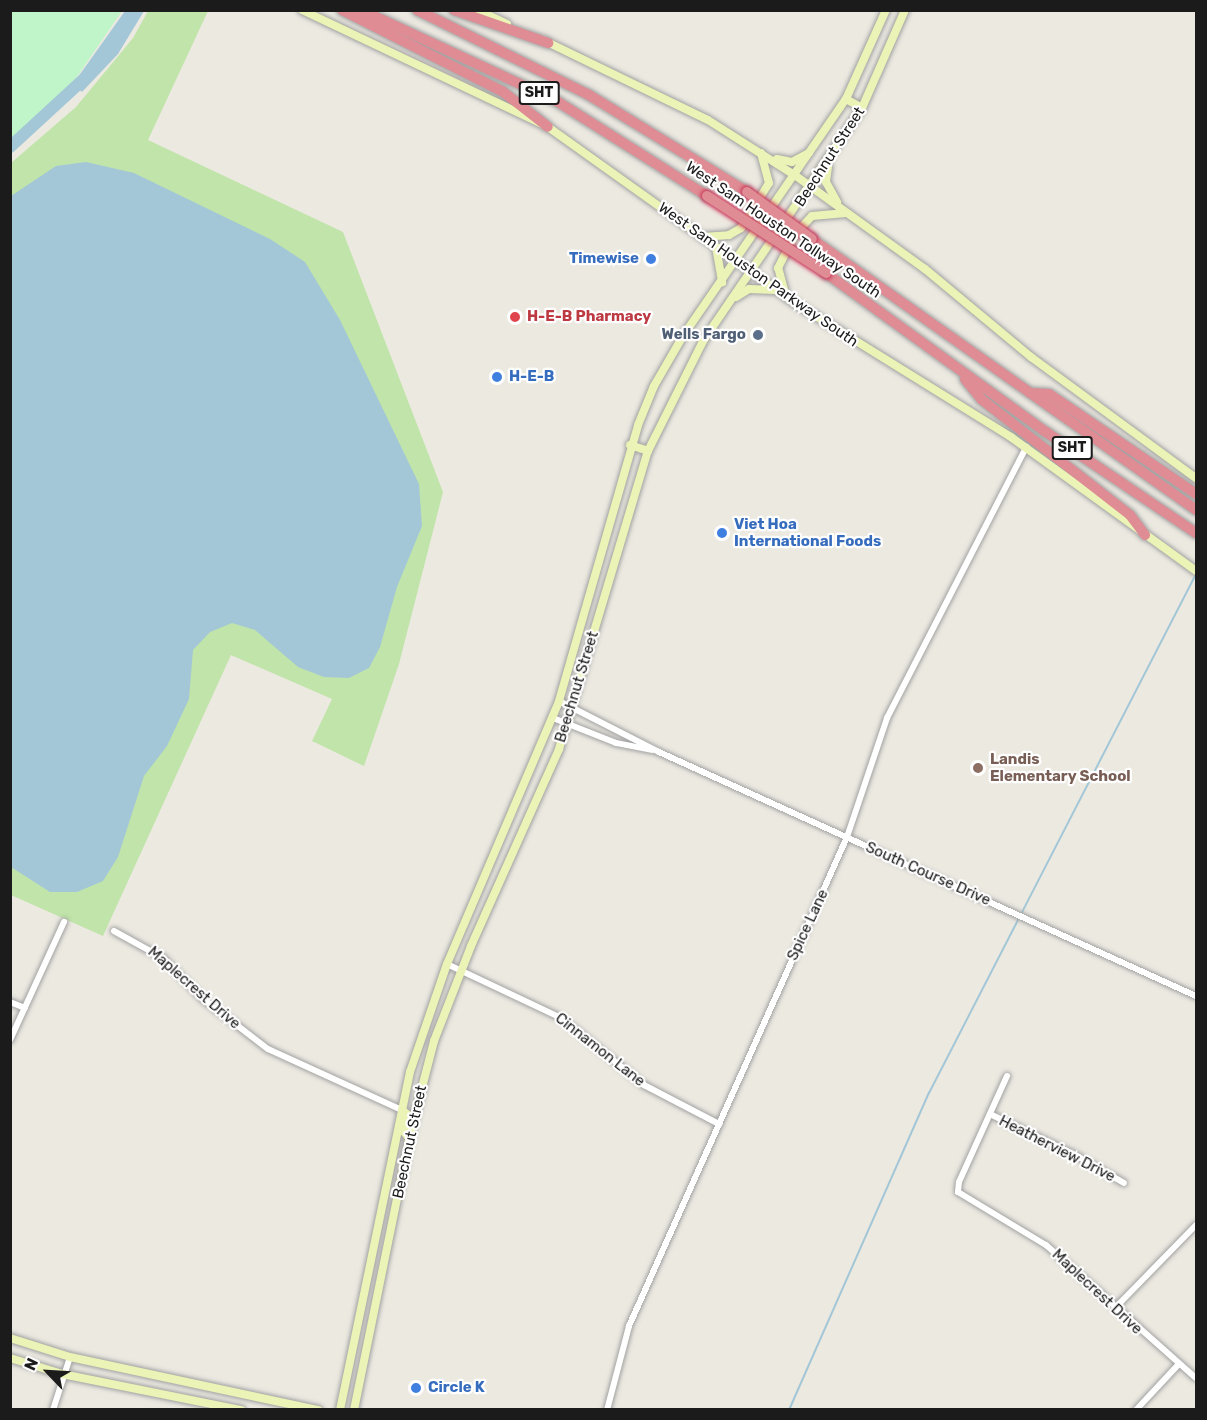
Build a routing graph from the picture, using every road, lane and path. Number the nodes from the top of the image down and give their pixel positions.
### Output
1 (302, 10) edge
2 (342, 10) edge
3 (361, 10) edge
4 (417, 10) edge
5 (454, 10) edge
6 (477, 10) edge
7 (886, 10) edge
8 (891, 10) edge
9 (904, 13) edge
10 (548, 42) junction
11 (846, 99) junction
12 (862, 108) junction
13 (548, 127) junction
14 (812, 152) junction
15 (763, 154) junction
16 (830, 160) junction
17 (796, 176) junction
18 (812, 187) junction
19 (847, 213) junction
20 (702, 237) junction
21 (716, 247) junction
22 (736, 261) junction
23 (751, 272) junction
24 (722, 282) junction
25 (776, 290) junction
26 (787, 298) junction
27 (729, 303) junction
28 (955, 368) junction
29 (1030, 393) junction
30 (630, 445) junction
31 (1026, 447) junction
32 (648, 452) junction
33 (1197, 478) edge
34 (1197, 495) edge
35 (1197, 510) edge
36 (1193, 530) edge
37 (1145, 535) junction
38 (598, 559) junction
39 (612, 562) junction
40 (1197, 571) edge
41 (559, 701) junction
42 (573, 707) junction
43 (553, 718) junction
44 (567, 724) junction
45 (659, 752) junction
46 (847, 837) junction
47 (492, 857) junction
48 (506, 864) junction
49 (64, 922) dead end
50 (114, 931) dead end
51 (447, 964) junction
52 (461, 970) junction
53 (1197, 996) edge
54 (10, 1002) edge
55 (25, 1008) junction
56 (10, 1040) edge
57 (1007, 1076) dead end
58 (402, 1110) junction
59 (990, 1114) junction
60 (719, 1124) junction
61 (409, 1138) junction
62 (1124, 1183) dead end
63 (386, 1186) junction
64 (400, 1189) junction
65 (1197, 1225) edge
66 (364, 1293) junction
67 (378, 1295) junction
68 (1115, 1308) junction
69 (10, 1338) edge
70 (70, 1357) junction
71 (10, 1358) edge
72 (1178, 1365) junction
73 (62, 1374) junction
74 (1197, 1378) edge
75 (217, 1388) junction
76 (214, 1404) junction
77 (53, 1410) edge
78 (241, 1410) edge
79 (318, 1410) edge
80 (340, 1410) edge
81 (354, 1410) edge
82 (607, 1410) edge
83 (1136, 1410) edge

1 - 13 main road, West Sam Houston Parkway South
2 - 13 highway
3 - 28 highway, West Sam Houston Tollway South / SHT, bridge
4 - 29 highway, West Sam Houston Tollway South / SHT, bridge
5 - 10 highway
6 - 10 main road
7 - 11 main road, Beechnut Street
8 - 9 main road
9 - 12 main road, Beechnut Street
10 - 15 main road
11 - 12 main road
11 - 14 main road, Beechnut Street
12 - 16 main road, Beechnut Street
13 - 20 main road, West Sam Houston Parkway South
14 - 15 main road
14 - 17 main road, Beechnut Street
15 - 17 main road
15 - 20 main road
16 - 18 main road, Beechnut Street
16 - 19 main road
17 - 18 main road
17 - 22 main road, Beechnut Street
18 - 19 main road
18 - 23 main road, Beechnut Street
19 - 26 main road
19 - 33 main road
20 - 21 main road, West Sam Houston Parkway South
21 - 22 main road, West Sam Houston Parkway South
21 - 24 main road
22 - 23 main road, West Sam Houston Parkway South
22 - 24 main road, Beechnut Street
23 - 25 main road, West Sam Houston Parkway South
23 - 27 main road, Beechnut Street
24 - 30 main road, Beechnut Street
25 - 26 main road, West Sam Houston Parkway South
25 - 27 main road
26 - 31 main road, West Sam Houston Parkway South
27 - 32 main road, Beechnut Street
28 - 36 highway, West Sam Houston Tollway South / SHT
28 - 37 highway
29 - 34 highway
29 - 35 highway, West Sam Houston Tollway South / SHT
30 - 32 main road
30 - 38 main road, Beechnut Street
31 - 37 main road, West Sam Houston Parkway South
31 - 46 street, Spice Lane
32 - 39 main road, Beechnut Street
37 - 40 main road, West Sam Houston Parkway South
38 - 39 main road
38 - 41 main road, Beechnut Street
39 - 42 main road, Beechnut Street
41 - 42 street, South Course Drive
41 - 43 main road, Beechnut Street
42 - 44 main road, Beechnut Street
42 - 45 street, South Course Drive
43 - 44 street, South Course Drive
43 - 47 main road, Beechnut Street
44 - 45 street, South Course Drive
44 - 48 main road, Beechnut Street
45 - 46 street, South Course Drive
46 - 53 street, South Course Drive
46 - 60 street, Spice Lane
47 - 48 main road
47 - 51 main road, Beechnut Street
48 - 52 main road, Beechnut Street
49 - 55 street
50 - 58 street, Maplecrest Drive
51 - 52 street, Cinnamon Lane
51 - 58 main road, Beechnut Street
52 - 60 street, Cinnamon Lane
52 - 61 main road, Beechnut Street
54 - 55 street
55 - 56 street
57 - 59 street
58 - 61 main road
58 - 63 main road, Beechnut Street
59 - 62 street, Heatherview Drive
59 - 68 street, Maplecrest Drive
60 - 82 street, Spice Lane
61 - 64 main road, Beechnut Street
63 - 64 main road
63 - 66 main road, Beechnut Street
64 - 67 main road, Beechnut Street
65 - 68 street
66 - 67 main road
66 - 80 main road, Beechnut Street
67 - 81 main road, Beechnut Street
68 - 72 street, Maplecrest Drive
69 - 70 main road
70 - 73 street
70 - 75 main road
71 - 73 main road
72 - 74 street, Maplecrest Drive
72 - 83 street
73 - 76 main road
73 - 77 street
75 - 76 main road
75 - 79 main road
76 - 78 main road

